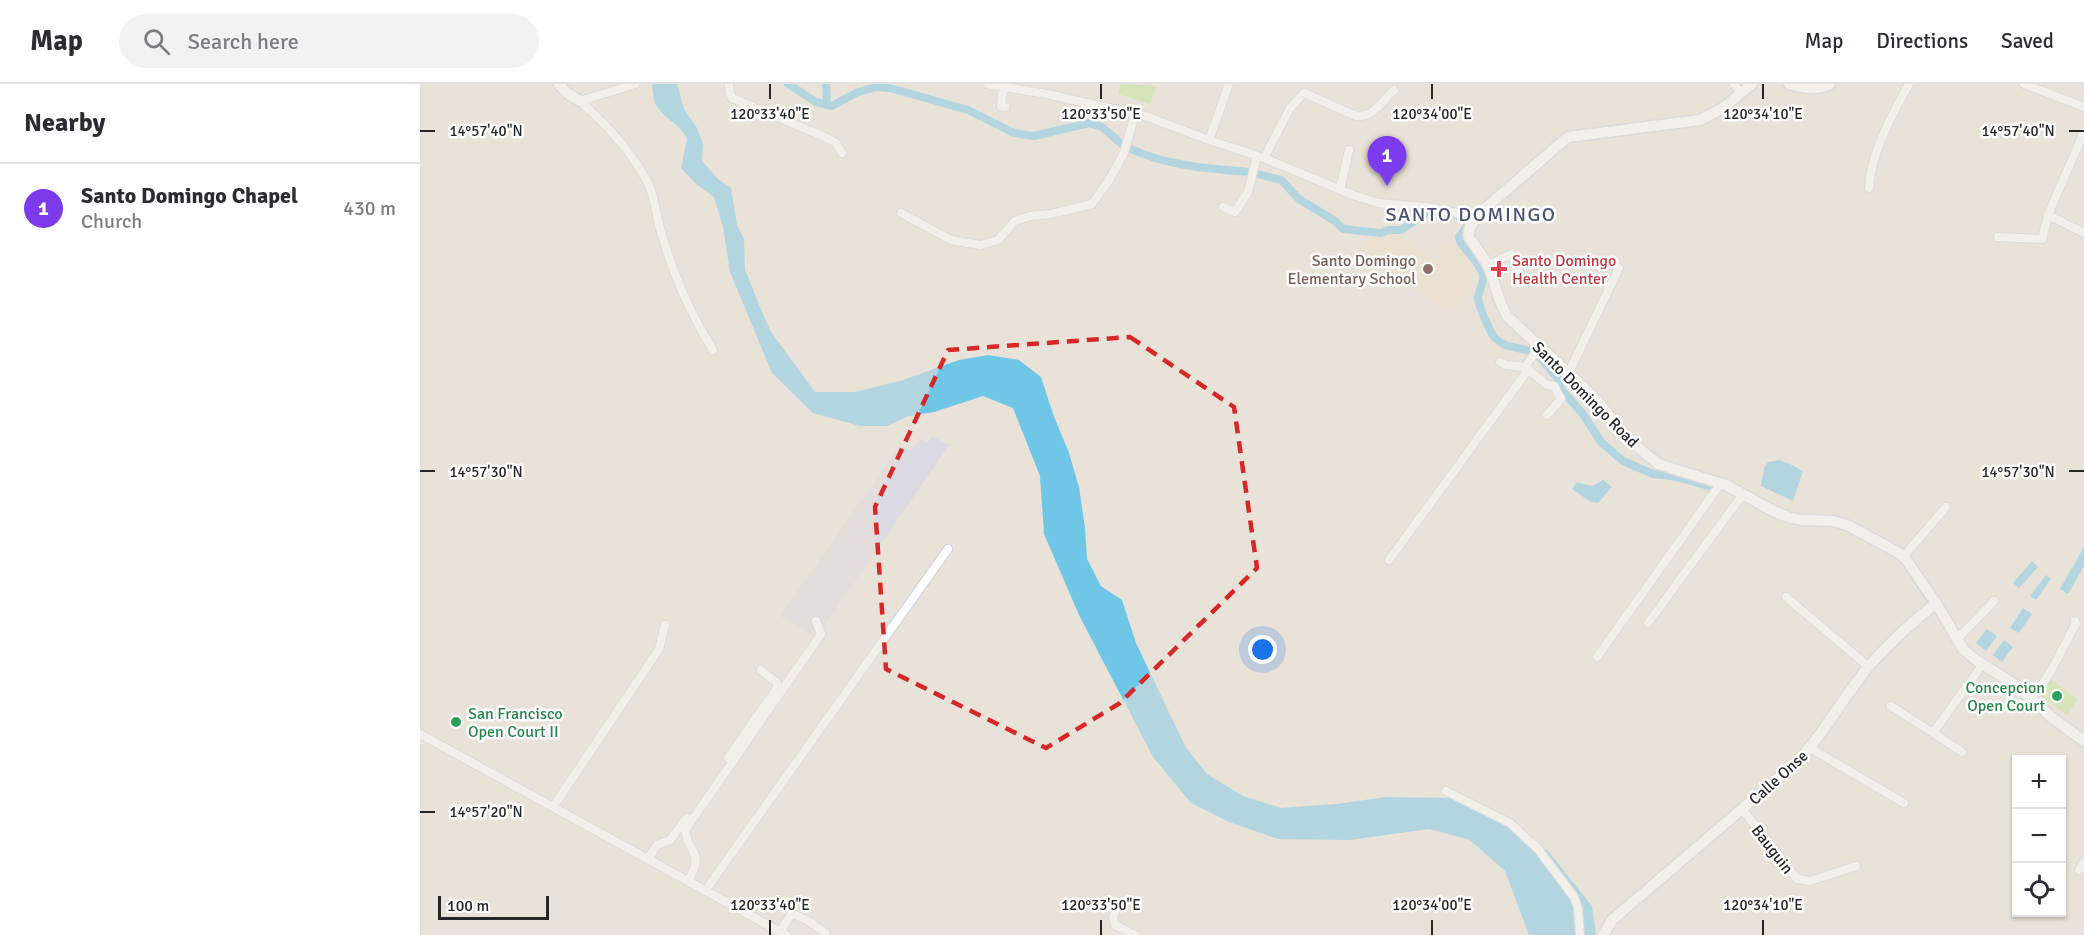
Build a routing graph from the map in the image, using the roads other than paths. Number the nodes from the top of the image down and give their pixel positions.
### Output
1 (559, 84) edge
2 (635, 84) edge
3 (729, 84) edge
4 (987, 84) edge
5 (1229, 84) edge
6 (1734, 84) edge
7 (1752, 84) edge
8 (1789, 84) edge
9 (1830, 84) edge
10 (1909, 84) edge
11 (2024, 84) edge
12 (1003, 87) junction
13 (1394, 90) dead end
14 (1741, 93) junction
15 (580, 101) junction
16 (1005, 107) dead end
17 (2084, 107) edge
18 (1136, 114) junction
19 (2084, 132) edge
20 (1209, 140) junction
21 (1349, 150) dead end
22 (842, 153) dead end
23 (1260, 157) junction
24 (1869, 188) dead end
25 (1340, 189) junction
26 (1223, 207) dead end
27 (901, 213) dead end
28 (2048, 215) junction
29 (1478, 217) junction
30 (2084, 233) edge
31 (1998, 237) dead end
32 (1488, 265) junction
33 (1619, 268) dead end
34 (1522, 278) dead end
35 (713, 350) dead end
36 (1537, 351) junction
37 (1500, 362) dead end
38 (1527, 369) junction
39 (1569, 372) junction
40 (1547, 414) dead end
41 (1721, 483) junction
42 (1743, 494) junction
43 (1946, 507) dead end
44 (948, 549) dead end
45 (1903, 557) junction
46 (1389, 560) dead end
47 (1786, 597) dead end
48 (1994, 601) dead end
49 (1933, 606) junction
50 (816, 621) dead end
51 (2074, 621) dead end
52 (1648, 623) dead end
53 (665, 625) dead end
54 (1957, 639) junction
55 (1597, 657) dead end
56 (1869, 667) junction
57 (1981, 667) junction
58 (761, 670) dead end
59 (2031, 698) junction
60 (1891, 706) dead end
61 (1933, 733) junction
62 (420, 734) edge
63 (2084, 741) edge
64 (1810, 748) junction
65 (1962, 752) dead end
66 (1446, 791) dead end
67 (1904, 803) dead end
68 (553, 807) junction
69 (1742, 809) junction
70 (648, 859) junction
71 (1856, 866) dead end
72 (688, 881) junction
73 (705, 891) junction
74 (1117, 904) dead end
75 (783, 933) edge
76 (825, 933) dead end
77 (1135, 935) edge
78 (1580, 935) edge
79 (1602, 935) edge

1 - 15 street
2 - 15 street
3 - 22 street
4 - 12 street
5 - 20 street
6 - 14 street
7 - 14 street
8 - 9 street
10 - 24 street
11 - 17 street
12 - 16 street
12 - 18 street
13 - 23 street
14 - 29 street
15 - 35 street
18 - 20 street
18 - 27 street
19 - 28 street
20 - 23 street
21 - 25 street
23 - 25 street
23 - 26 street
25 - 29 street
28 - 30 street
28 - 31 street
29 - 32 street, Santo Domingo Road
32 - 34 street
32 - 36 street, Santo Domingo Road
33 - 39 street
36 - 38 street
36 - 39 street, Santo Domingo Road
37 - 38 street
38 - 40 street
38 - 46 street
39 - 41 street, Santo Domingo Road
41 - 42 street, Santo Domingo Road
41 - 55 street
42 - 45 street, Santo Domingo Road
42 - 52 street
43 - 45 street
44 - 73 street
45 - 49 street, Santo Domingo Road
47 - 56 street
48 - 54 street
49 - 54 street, Santo Domingo Road
49 - 56 street, Calle Onse
50 - 72 street
51 - 59 street
53 - 68 street
54 - 57 street, Santo Domingo Road
56 - 64 street, Calle Onse
57 - 59 street, Santo Domingo Road
57 - 61 street
58 - 70 street
59 - 63 street, Santo Domingo Road
60 - 61 street
61 - 65 street
62 - 68 street
64 - 67 street
64 - 69 street, Calle Onse
66 - 78 street
68 - 70 street
69 - 71 street, Bauguin
69 - 79 street, Calle Onse
70 - 72 street
72 - 73 street
73 - 75 street
74 - 77 street
75 - 76 street

